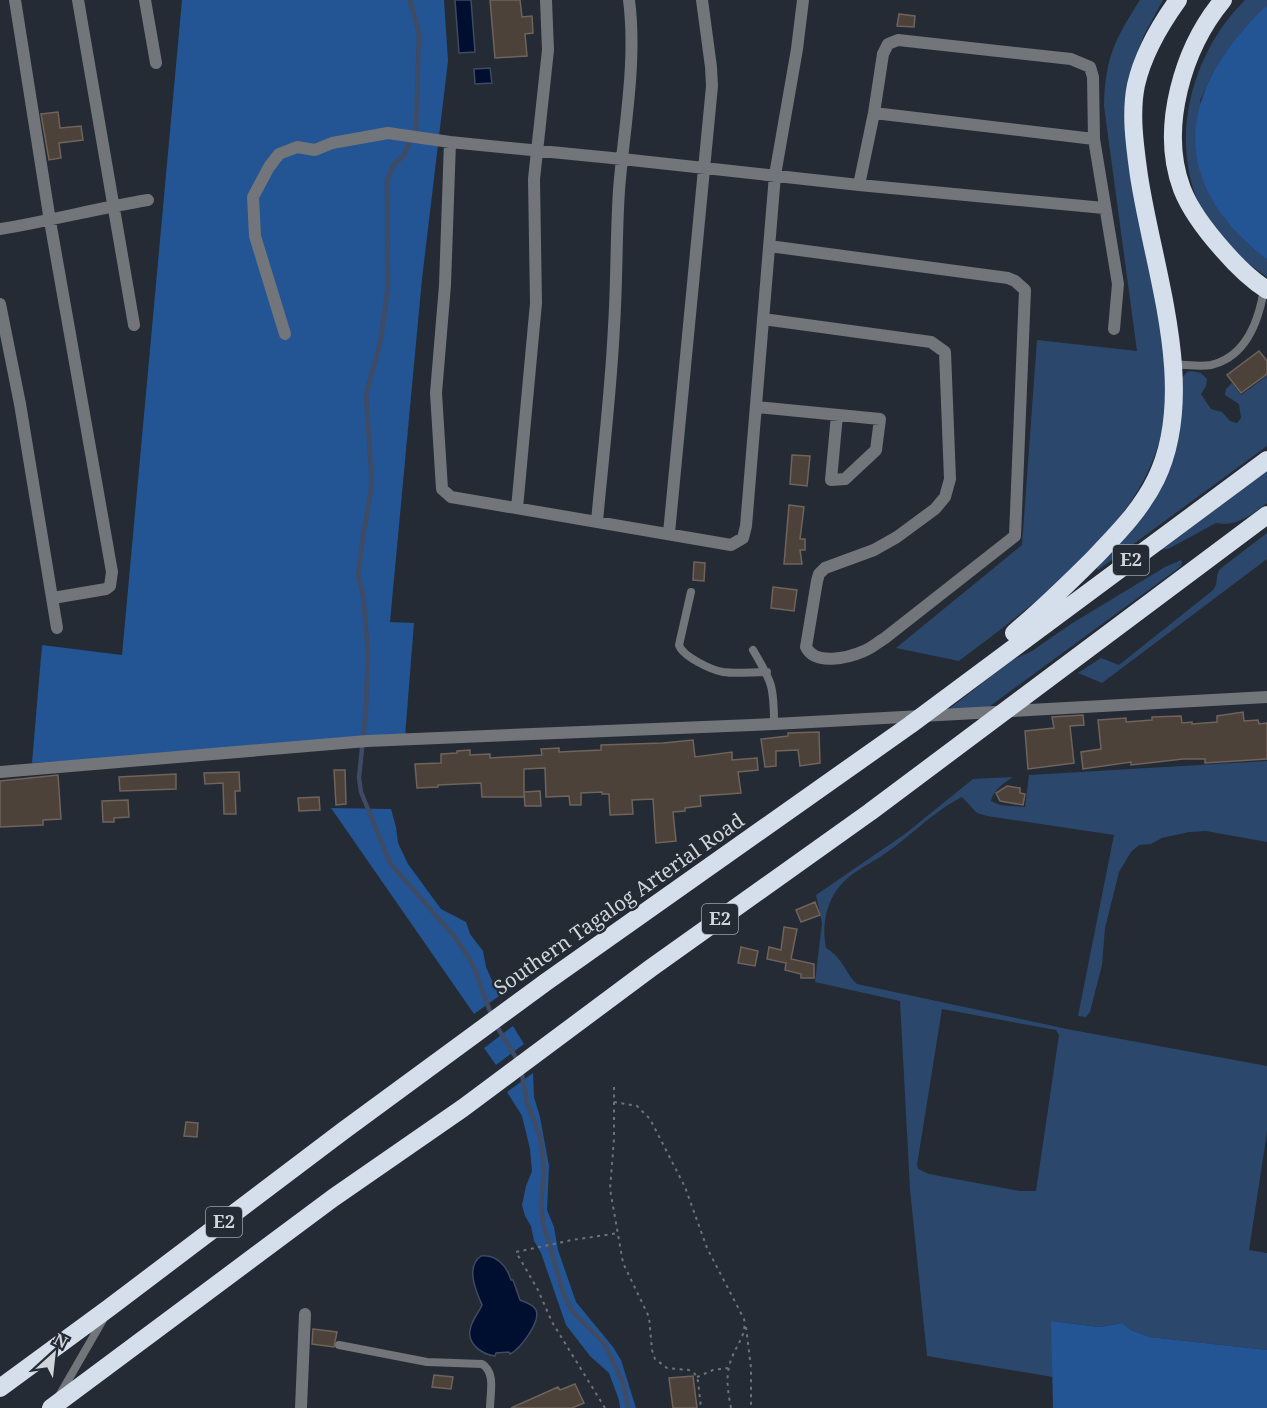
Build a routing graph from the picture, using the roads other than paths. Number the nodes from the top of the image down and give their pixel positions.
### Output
1 (15, 0) edge
2 (78, 0) edge
3 (145, 0) edge
4 (546, 0) edge
5 (629, 0) edge
6 (702, 0) edge
7 (803, 0) edge
8 (1179, 0) edge
9 (1223, 0) edge
10 (156, 63) dead end
11 (874, 113) junction
12 (1094, 139) junction
13 (450, 142) junction
14 (536, 150) junction
15 (622, 159) junction
16 (705, 168) junction
17 (776, 176) junction
18 (859, 185) junction
19 (148, 200) dead end
20 (114, 206) junction
21 (1104, 208) junction
22 (50, 221) junction
23 (0, 229) edge
24 (768, 246) junction
25 (1266, 289) edge
26 (0, 304) edge
27 (763, 319) junction
28 (134, 325) dead end
29 (1114, 329) dead end
30 (285, 334) dead end
31 (1173, 364) junction
32 (756, 407) junction
33 (837, 415) junction
34 (1267, 460) edge
35 (517, 508) junction
36 (1267, 515) edge
37 (597, 521) junction
38 (669, 533) junction
39 (691, 592) dead end
40 (53, 598) junction
41 (57, 628) dead end
42 (753, 650) dead end
43 (988, 661) junction
44 (767, 672) junction
45 (1267, 697) edge
46 (774, 724) junction
47 (0, 772) edge
48 (109, 1308) junction
49 (305, 1314) dead end
50 (339, 1345) dead end
51 (0, 1388) edge
52 (52, 1407) edge
53 (300, 1408) edge
54 (490, 1408) edge

1 - 22 street
2 - 20 street
3 - 10 street
4 - 14 street
5 - 15 street
6 - 16 street
7 - 17 street
8 - 31 highway
9 - 25 highway
11 - 12 street
11 - 12 street
11 - 18 street
12 - 21 street
13 - 14 street
13 - 30 street
13 - 35 street
14 - 15 street
14 - 35 street
15 - 16 street
15 - 37 street
16 - 17 street
16 - 38 street
17 - 18 street
17 - 24 street
18 - 21 street
19 - 20 street
20 - 22 street
20 - 28 street
21 - 29 street
22 - 23 street
22 - 40 street
24 - 27 street
24 - 27 street
25 - 31 lane
26 - 40 street
27 - 32 street
31 - 43 highway
32 - 33 street
32 - 38 street
33 - 33 street
34 - 43 highway, E2
35 - 37 street
36 - 52 highway, E2
37 - 38 street
39 - 44 lane
40 - 41 street
42 - 44 lane
43 - 48 highway, Southern Tagalog Arterial Road / E2
44 - 46 lane
45 - 46 street
46 - 47 street
48 - 51 highway, Southern Tagalog Arterial Road / E2
48 - 52 lane
49 - 53 street
50 - 54 lane

